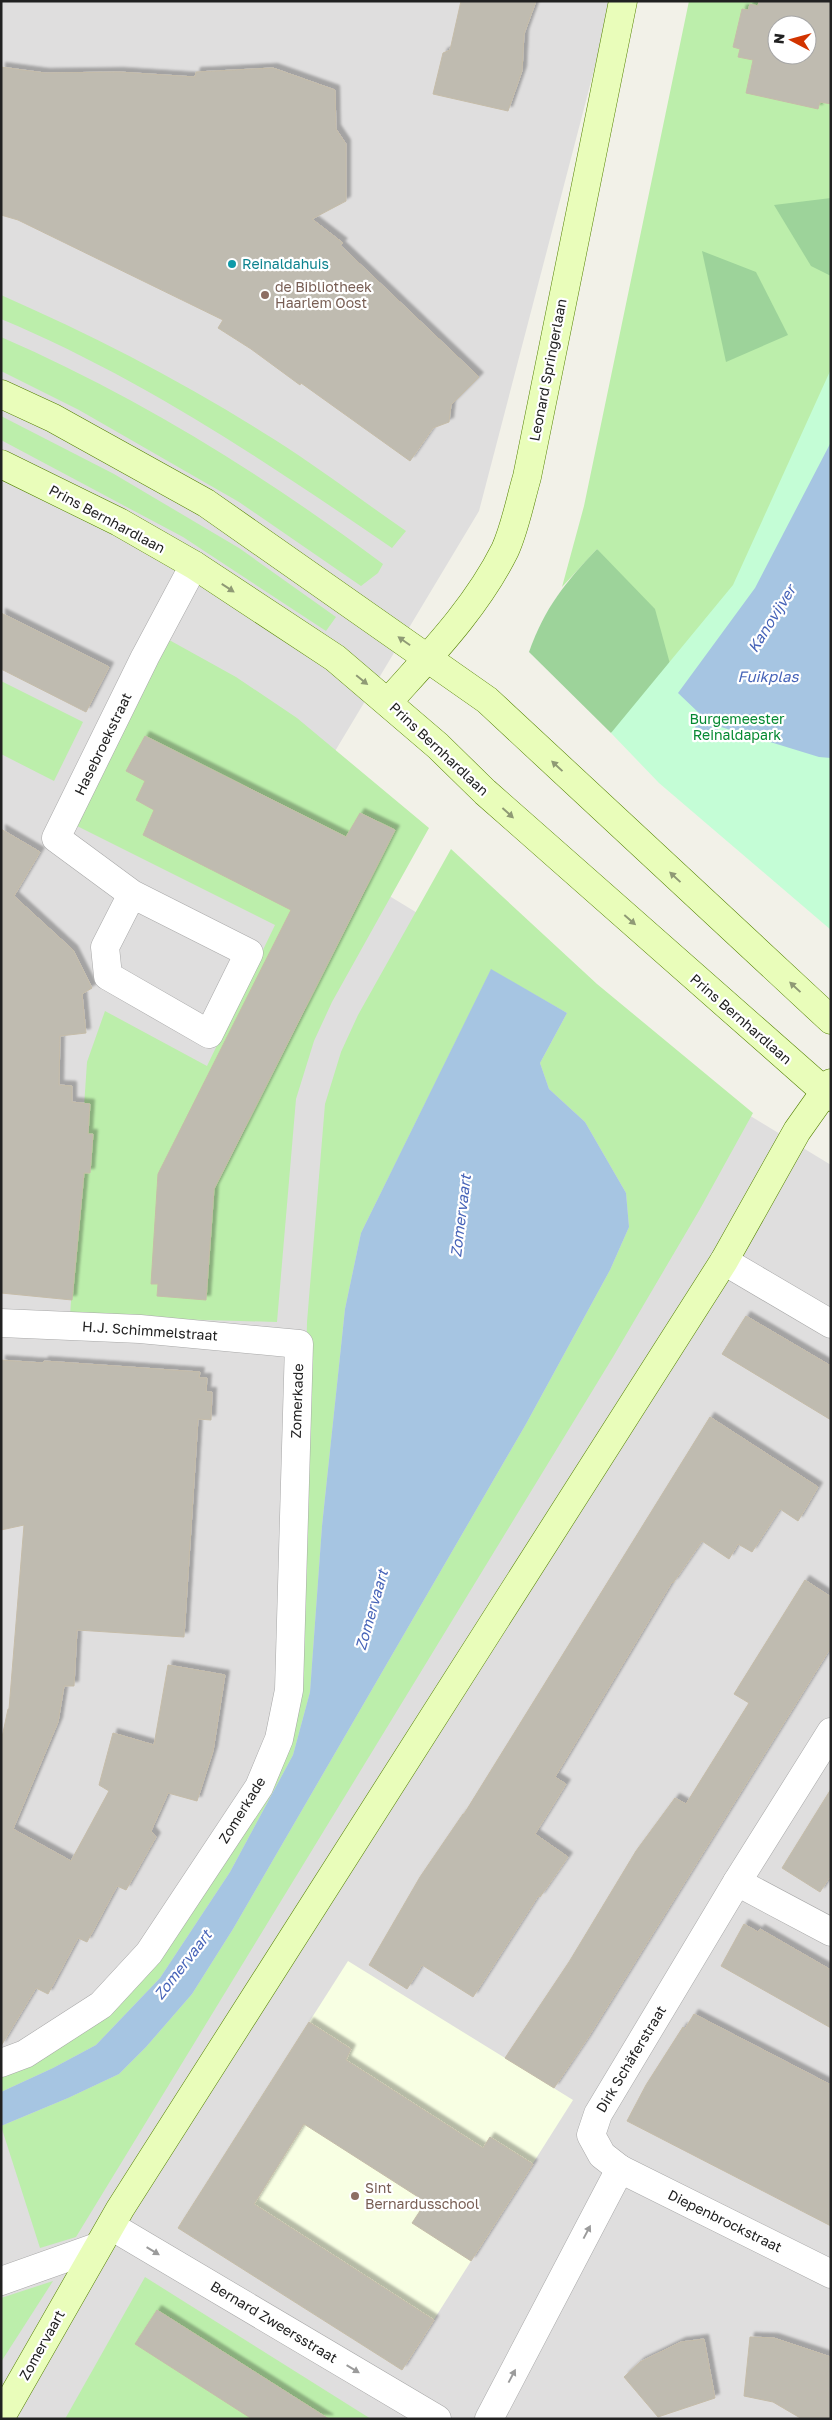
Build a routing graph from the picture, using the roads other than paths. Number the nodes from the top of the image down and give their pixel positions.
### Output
1 (623, 1) edge
2 (1, 394) edge
3 (1, 464) edge
4 (194, 566) junction
5 (428, 658) junction
6 (389, 702) junction
7 (132, 894) junction
8 (831, 1020) edge
9 (829, 1091) edge
10 (724, 1261) junction
11 (1, 1323) edge
12 (831, 1324) edge
13 (299, 1344) joint
14 (831, 1732) edge
15 (737, 1882) junction
16 (831, 1932) edge
17 (1, 2063) edge
18 (620, 2169) junction
19 (104, 2236) junction
20 (831, 2274) edge
21 (1, 2281) edge
22 (1, 2417) edge
23 (437, 2419) edge
24 (489, 2419) edge

1 - 5 street, Leonard Springerlaan
5 -> 2 street
3 - 4 street, Prins Bernhardlaan
4 -> 6 street, Prins Bernhardlaan
4 - 7 street, Hasebroekstraat
5 - 6 street, Leonard Springerlaan
8 -> 5 street
6 -> 9 street, Prins Bernhardlaan
7 - 7 street, Hasebroekstraat
9 - 10 street, Zomervaart
10 - 12 street
10 - 19 street, Zomervaart
11 - 13 street, H.J. Schimmelstraat
13 - 17 street, Zomerkade
14 - 15 street, Dirk Schäferstraat
15 - 16 street
15 - 18 street, Dirk Schäferstraat
18 - 20 street, Diepenbrockstraat
24 -> 18 street
19 - 21 street
19 - 22 street, Zomervaart
19 -> 23 street, Bernard Zweersstraat

